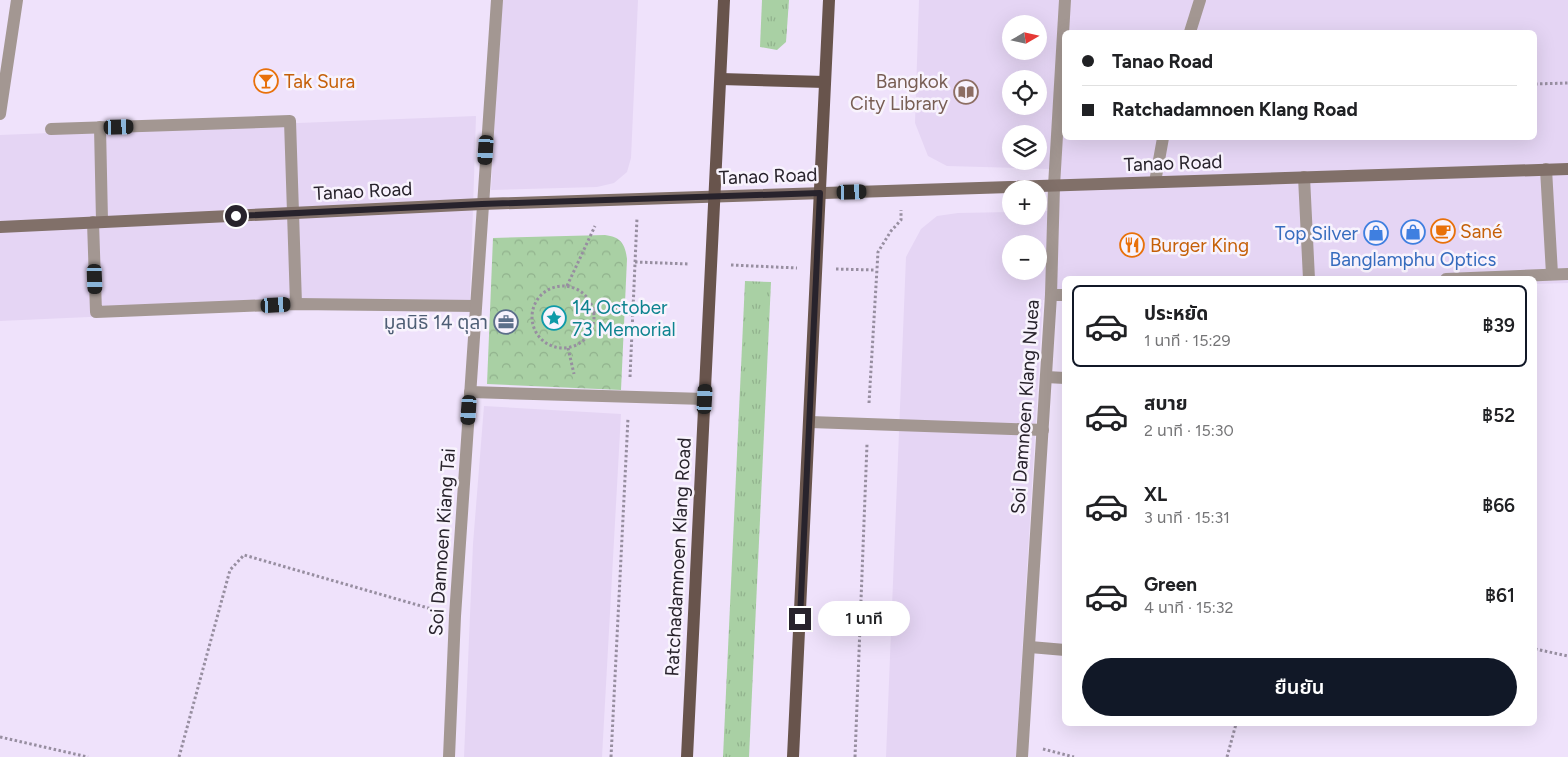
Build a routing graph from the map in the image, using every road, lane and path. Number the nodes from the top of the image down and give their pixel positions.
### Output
1 (17, 0) edge
2 (497, 0) edge
3 (724, 0) edge
4 (829, 0) edge
5 (1065, 0) edge
6 (1200, 0) edge
7 (1063, 30) edge
8 (1191, 30) edge
9 (1062, 51) edge
10 (721, 79) junction
11 (825, 82) junction
12 (1568, 83) edge
13 (1537, 84) edge
14 (0, 114) edge
15 (100, 127) junction
16 (51, 129) dead end
17 (1163, 140) edge
18 (1568, 169) edge
19 (1546, 170) junction
20 (1304, 177) junction
21 (1155, 182) junction
22 (1054, 186) junction
23 (820, 193) junction
24 (715, 197) junction
25 (482, 204) junction
26 (293, 214) junction
27 (901, 220) dead end
28 (98, 222) junction
29 (595, 226) dead end
30 (637, 226) dead end
31 (0, 227) edge
32 (635, 262) junction
33 (711, 265) junction
34 (816, 268) junction
35 (875, 270) junction
36 (1552, 274) junction
37 (1568, 274) edge
38 (1309, 276) edge
39 (1525, 276) edge
40 (567, 286) junction
41 (1051, 295) junction
42 (1062, 295) edge
43 (296, 304) junction
44 (476, 306) junction
45 (594, 312) junction
46 (633, 314) junction
47 (568, 348) junction
48 (1046, 377) junction
49 (1062, 378) edge
50 (470, 392) junction
51 (579, 395) junction
52 (629, 396) junction
53 (705, 399) junction
54 (810, 422) junction
55 (868, 424) junction
56 (1043, 430) junction
57 (455, 616) junction
58 (1030, 647) junction
59 (1537, 649) edge
60 (1062, 650) edge
61 (1568, 656) edge
62 (1236, 726) edge
63 (0, 737) edge
64 (1022, 751) edge
65 (88, 757) edge
66 (179, 757) edge
67 (450, 757) edge
68 (611, 757) edge
69 (687, 757) edge
70 (793, 757) edge
71 (855, 757) edge
72 (1074, 757) edge
73 (1228, 757) edge

1 - 14 street
2 - 25 street, Soi Dannoen Kiang Tai
3 - 10 main road, Ratchadamnoen Klang Road
4 - 11 main road
5 - 7 street, Soi Damnoen Klang Nuea
6 - 8 street
9 - 22 street, Soi Damnoen Klang Nuea
10 - 11 main road
10 - 24 main road, Ratchadamnoen Klang Road
11 - 23 main road
12 - 13 path
15 - 16 street
15 - 26 street
15 - 28 street
17 - 21 street
18 - 19 street, Tanao Road
19 - 20 street, Tanao Road
19 - 36 street
20 - 21 street, Tanao Road
20 - 38 street
21 - 22 street, Tanao Road
22 - 23 street, Tanao Road
22 - 41 street, Soi Damnoen Klang Nuea
23 - 24 street, Tanao Road
23 - 34 main road
24 - 25 street, Tanao Road
24 - 33 main road, Ratchadamnoen Klang Road
25 - 26 street, Tanao Road
25 - 44 street, Soi Dannoen Kiang Tai
26 - 28 street, Tanao Road
26 - 43 street
27 - 35 path
28 - 31 street, Tanao Road
28 - 43 street
29 - 40 path
30 - 32 path
32 - 33 path
32 - 46 path
33 - 34 path
33 - 53 main road, Ratchadamnoen Klang Road
34 - 35 path
34 - 54 main road
35 - 55 path
36 - 37 street
36 - 39 street
40 - 45 path
40 - 47 path
41 - 42 street
41 - 48 street, Soi Damnoen Klang Nuea
43 - 44 street
44 - 50 street, Soi Dannoen Kiang Tai
45 - 46 path
45 - 47 path
46 - 52 path
47 - 51 path
48 - 49 street
48 - 56 street, Soi Damnoen Klang Nuea
50 - 51 street
50 - 57 street, Soi Dannoen Kiang Tai
51 - 52 street
52 - 53 street
52 - 68 path
53 - 69 main road, Ratchadamnoen Klang Road
54 - 55 street
54 - 70 main road
55 - 56 street
55 - 71 path
56 - 58 street, Soi Damnoen Klang Nuea
57 - 66 path
57 - 67 street, Soi Dannoen Kiang Tai
58 - 60 street
58 - 64 street, Soi Damnoen Klang Nuea
59 - 61 path
62 - 73 path
63 - 65 path
64 - 72 path

